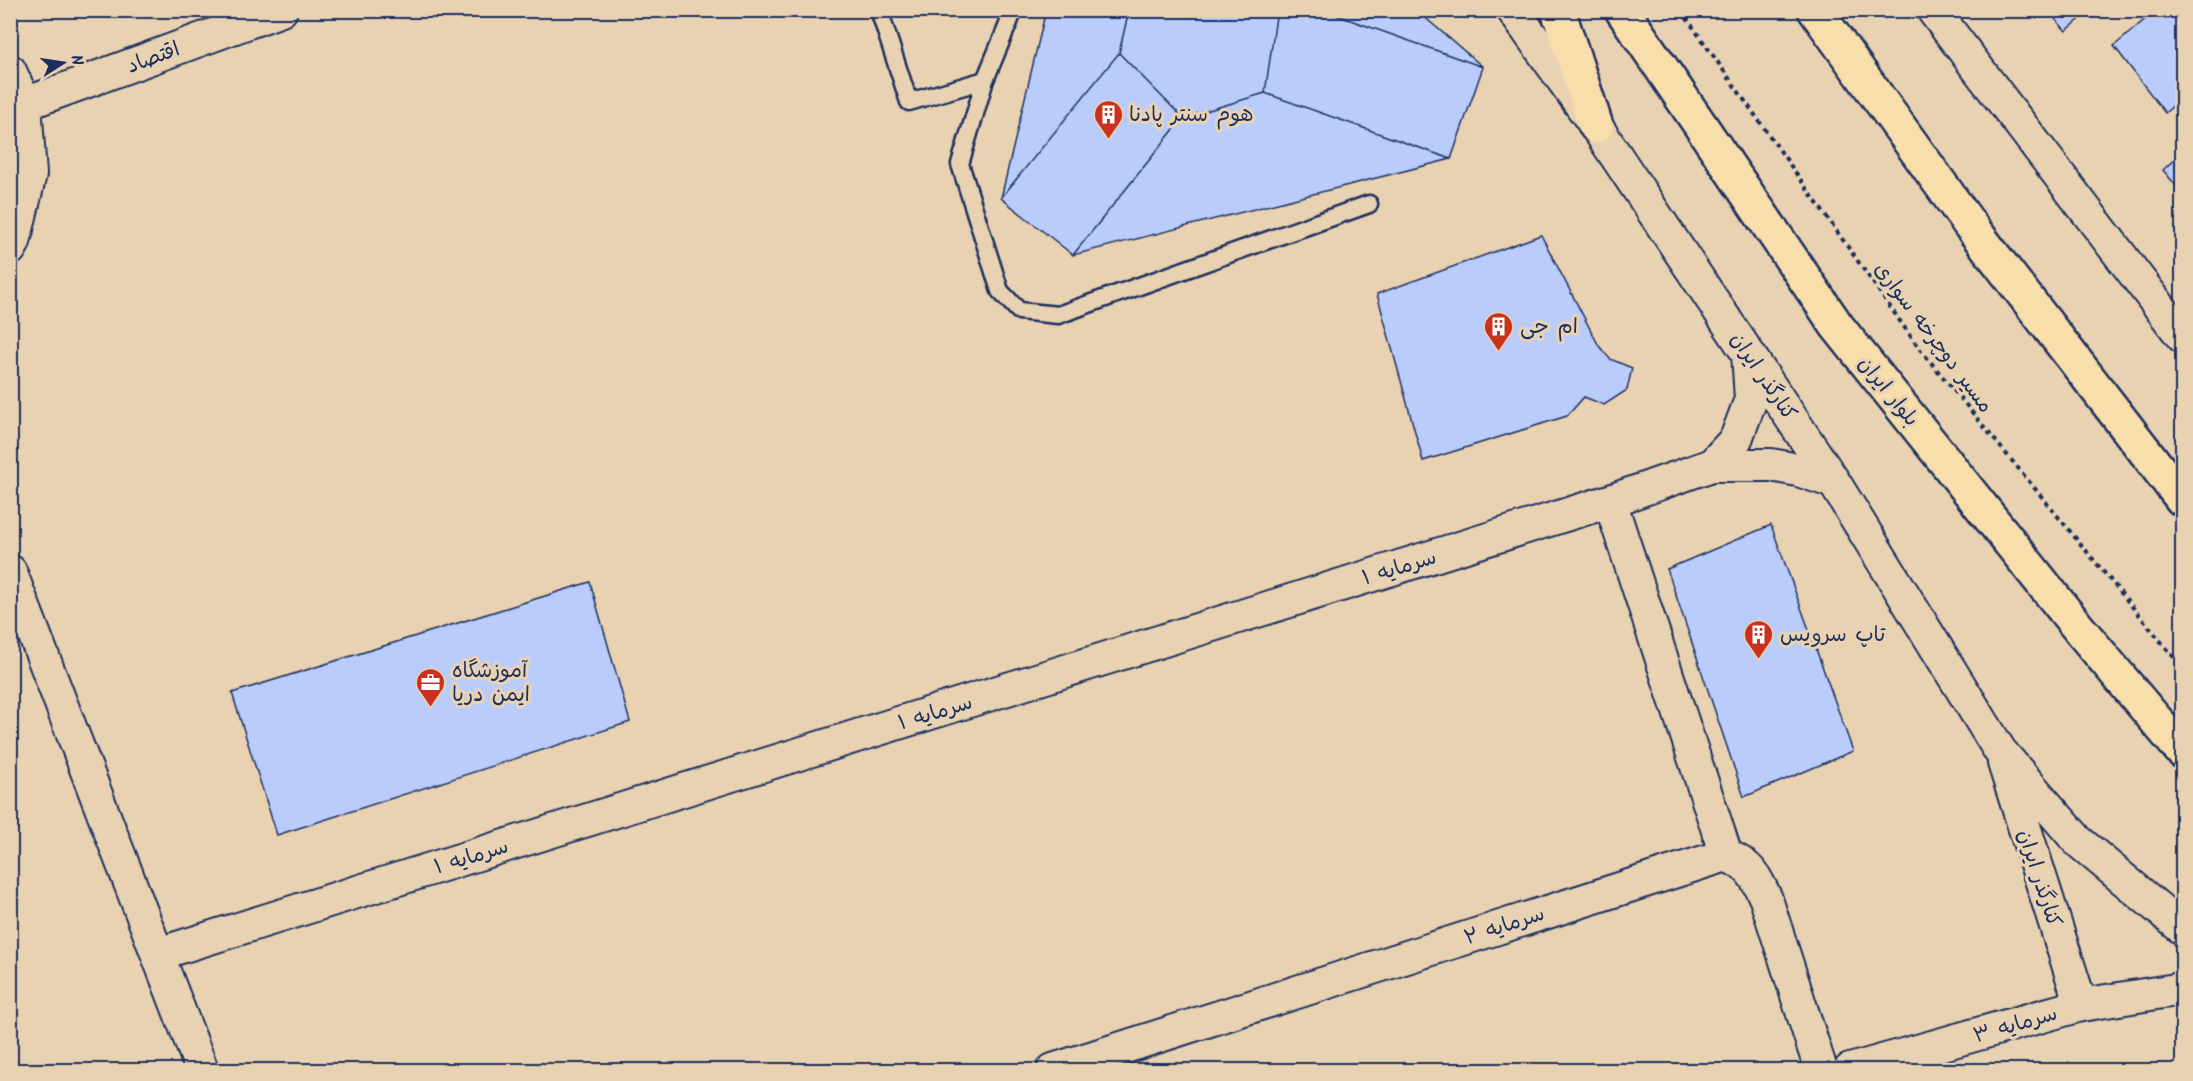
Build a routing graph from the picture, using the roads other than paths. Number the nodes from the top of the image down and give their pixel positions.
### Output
1 (281, 10) edge
2 (879, 10) edge
3 (1014, 10) edge
4 (1513, 10) edge
5 (1558, 10) edge
6 (1622, 10) edge
7 (1815, 10) edge
8 (1933, 10) edge
9 (10, 71) edge
10 (986, 80) junction
11 (25, 104) junction
12 (1596, 126) junction
13 (1369, 204) dead end
14 (10, 249) edge
15 (2182, 336) edge
16 (1748, 352) junction
17 (1712, 465) junction
18 (1834, 482) junction
19 (2182, 499) edge
20 (1610, 501) junction
21 (10, 570) edge
22 (2000, 751) junction
23 (2182, 751) edge
24 (1726, 855) junction
25 (2182, 928) edge
26 (158, 954) junction
27 (2182, 989) edge
28 (2081, 1005) junction
29 (202, 1071) edge
30 (1053, 1071) edge
31 (1821, 1071) edge
32 (1850, 1071) edge

1 - 11 street, اقتصاد
2 - 10 lane
3 - 10 lane
4 - 12 street, کنارگذر ایران
5 - 12 main road
6 - 23 main road, بلوار ایران
7 - 19 main road
8 - 15 street
9 - 11 street
10 - 13 lane
11 - 14 street
12 - 16 street, کنارگذر ایران
16 - 17 street
16 - 18 street, کنارگذر ایران
17 - 18 street
17 - 20 street, سرمایه ۱
18 - 22 street, کنارگذر ایران
20 - 24 street
20 - 26 street, سرمایه ۱
21 - 26 street
22 - 25 street, کنارگذر ایران
22 - 28 street, کنارگذر ایران
24 - 30 street, سرمایه ۲
24 - 31 street
26 - 29 street
27 - 28 street, سرمایه ۳
28 - 32 street, سرمایه ۳

